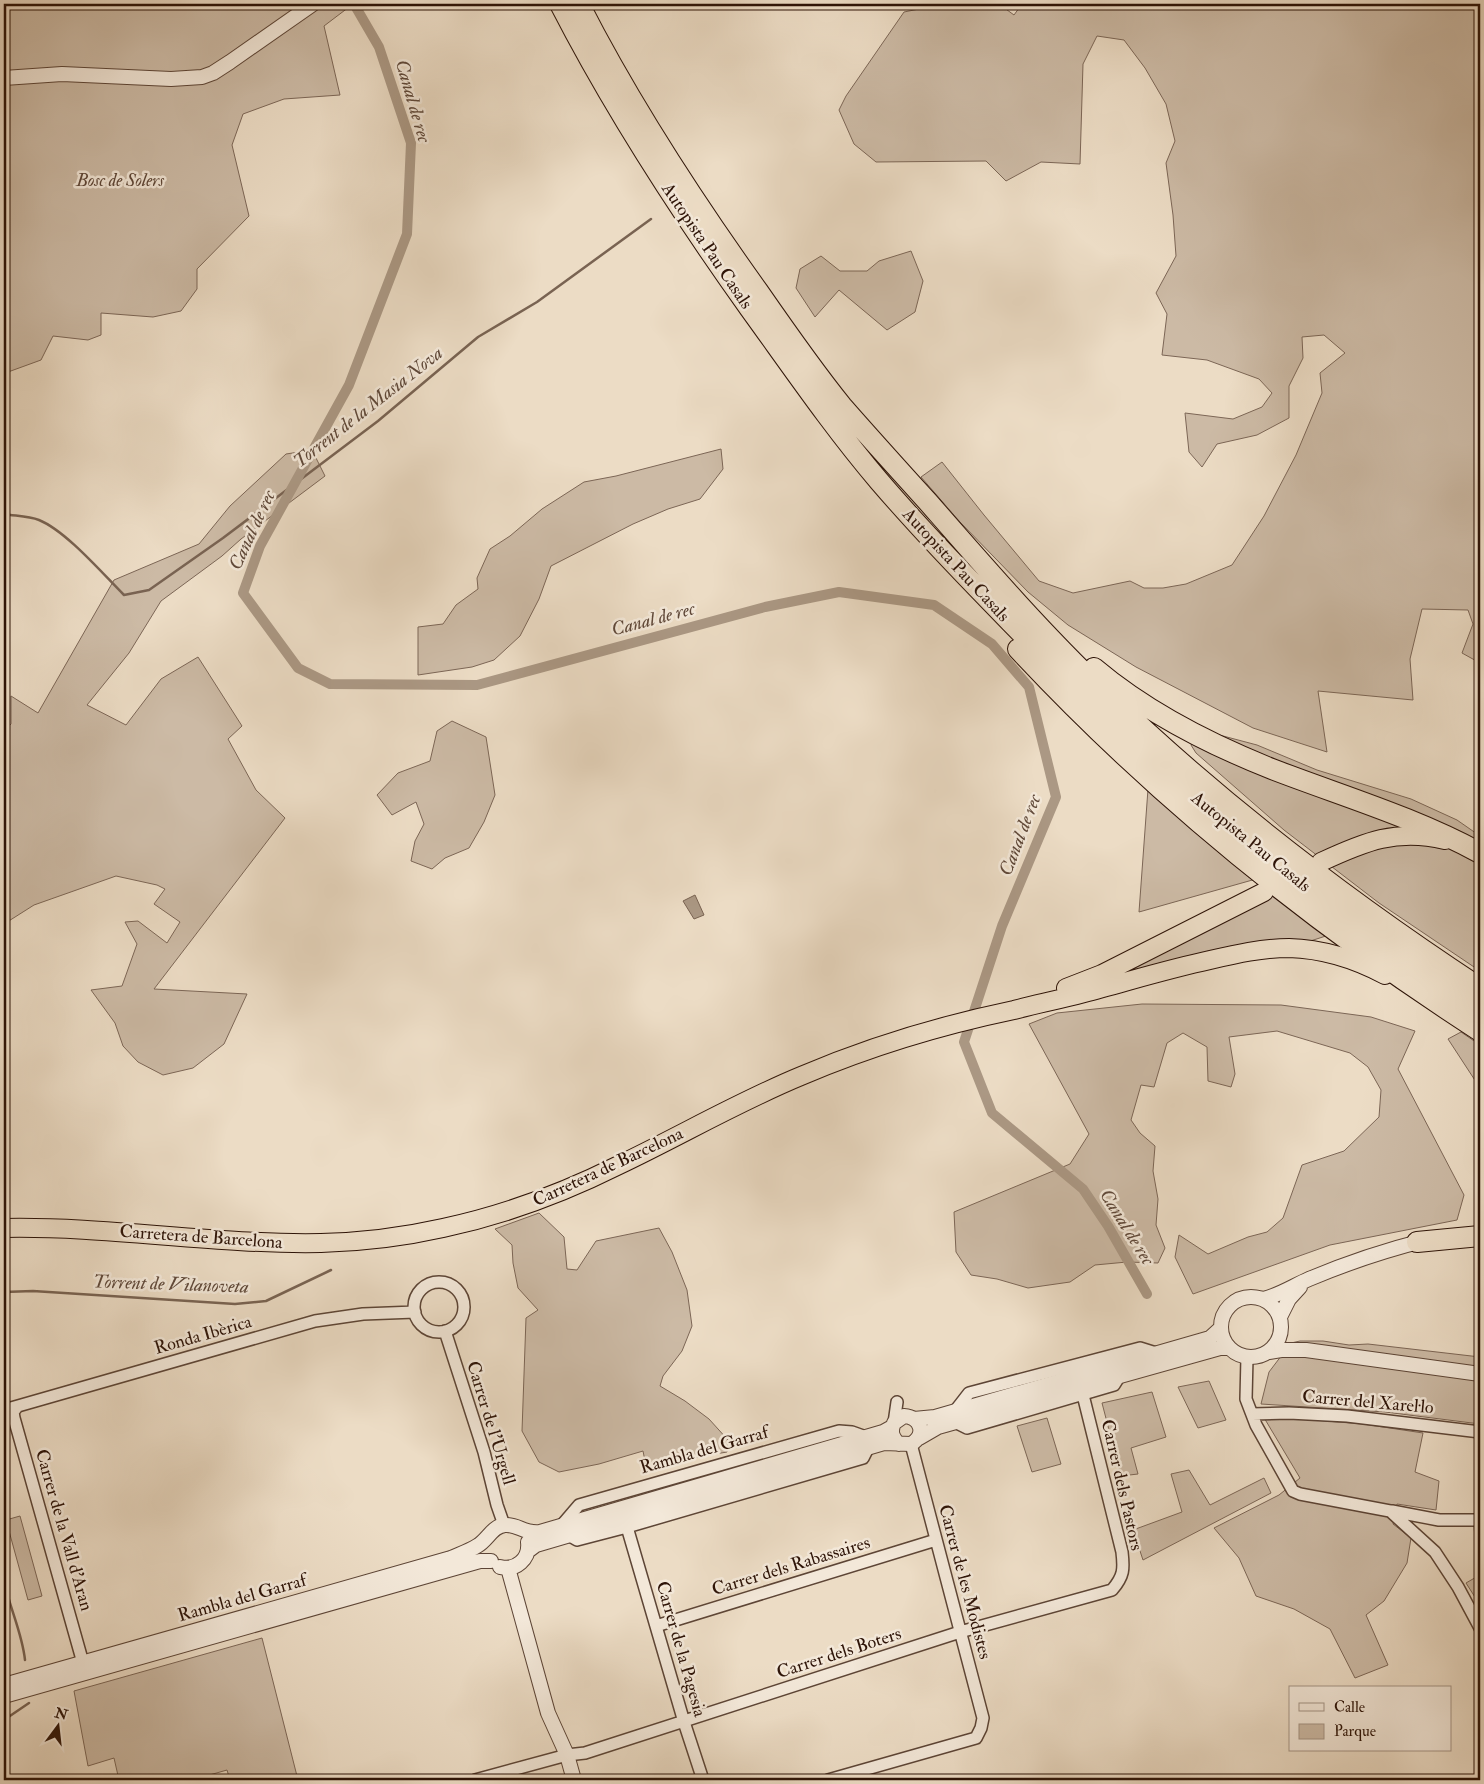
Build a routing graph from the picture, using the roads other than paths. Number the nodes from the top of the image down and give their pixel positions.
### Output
1 (313, 4) edge
2 (560, 4) edge
3 (579, 4) edge
4 (4, 78) edge
5 (926, 535) junction
6 (999, 583) junction
7 (1480, 853) edge
8 (1321, 862) dead end
9 (1264, 892) dead end
10 (1480, 988) edge
11 (1425, 996) junction
12 (1015, 1009) junction
13 (1480, 1009) edge
14 (1480, 1031) edge
15 (1480, 1226) edge
16 (4, 1228) edge
17 (1480, 1236) edge
18 (1417, 1242) junction
19 (1308, 1280) junction
20 (1263, 1299) junction
21 (415, 1312) junction
22 (1281, 1323) junction
23 (445, 1331) junction
24 (1220, 1340) junction
25 (1306, 1350) junction
26 (1269, 1352) junction
27 (1247, 1358) junction
28 (1480, 1374) edge
29 (1119, 1377) junction
30 (1083, 1395) junction
31 (17, 1407) junction
32 (4, 1410) edge
33 (1252, 1414) junction
34 (956, 1417) junction
35 (912, 1418) junction
36 (893, 1425) junction
37 (1480, 1432) edge
38 (867, 1442) junction
39 (910, 1442) junction
40 (1390, 1511) junction
41 (1480, 1520) edge
42 (504, 1525) junction
43 (627, 1527) junction
44 (519, 1529) junction
45 (565, 1530) junction
46 (487, 1538) junction
47 (936, 1540) junction
48 (528, 1551) junction
49 (491, 1561) junction
50 (508, 1568) junction
51 (1119, 1582) joint
52 (656, 1626) junction
53 (1480, 1628) edge
54 (960, 1632) junction
55 (83, 1662) junction
56 (27, 1684) junction
57 (4, 1685) edge
58 (4, 1696) edge
59 (684, 1722) junction
60 (567, 1755) junction
61 (476, 1780) edge
62 (574, 1780) edge
63 (703, 1780) edge
64 (828, 1780) edge

1 - 4 street
2 - 5 highway, Autopista Pau Casals
3 - 6 highway, Autopista Pau Casals
5 - 11 highway
5 - 13 highway, Autopista Pau Casals
6 - 7 highway
6 - 10 highway, Autopista Pau Casals
7 - 8 highway
9 - 12 highway
11 - 12 highway
11 - 14 highway
12 - 16 highway, Carretera de Barcelona
15 - 18 street
17 - 18 highway
18 - 19 street
19 - 20 street
19 - 22 street
20 - 22 street
20 - 24 street
21 - 23 street
21 - 23 street
21 - 31 street, Ronda Ibèrica
22 - 25 street
22 - 26 street
23 - 42 street, Carrer de l'Urgell
24 - 27 street
24 - 29 street, Rambla del Garraf
24 - 34 street, Rambla del Garraf
25 - 26 street
25 - 28 street
26 - 27 street
27 - 33 street
29 - 30 street, Rambla del Garraf
29 - 34 street, Rambla del Garraf
30 - 34 street, Rambla del Garraf
30 - 51 street, Carrer dels Pastors
31 - 32 street, Ronda Ibèrica
31 - 55 street, Carrer de la Vall d'Aran
33 - 37 street, Carrer del Xarel·lo
33 - 40 street
34 - 35 street, Rambla del Garraf
34 - 39 street, Rambla del Garraf
35 - 36 street
35 - 39 street
36 - 38 street, Rambla del Garraf
36 - 39 street
38 - 39 street, Rambla del Garraf
38 - 43 street, Rambla del Garraf
38 - 45 street, Rambla del Garraf
38 - 45 street, Rambla del Garraf
39 - 47 street, Carrer de les Modistes
40 - 41 street
40 - 53 street
42 - 44 street, Rambla del Garraf
42 - 46 street, Rambla del Garraf
43 - 45 street, Rambla del Garraf
43 - 52 street, Carrer de la Pagesia
44 - 45 street, Rambla del Garraf
44 - 48 street
45 - 48 street, Rambla del Garraf
46 - 49 street
46 - 55 street, Rambla del Garraf
47 - 52 street, Carrer dels Rabassaires
47 - 54 street, Carrer de les Modistes
48 - 50 street, Rambla del Garraf
49 - 50 street
49 - 56 street, Rambla del Garraf
50 - 60 street
51 - 54 street, Carrer dels Boters
52 - 59 street, Carrer de la Pagesia
54 - 59 street, Carrer dels Boters
54 - 64 street, Carrer de les Modistes
55 - 56 street, Rambla del Garraf
56 - 57 street, Rambla del Garraf
56 - 58 street, Rambla del Garraf
59 - 60 street, Carrer dels Boters
59 - 63 street, Carrer de la Pagesia
60 - 61 street, Carrer dels Boters
60 - 62 street

